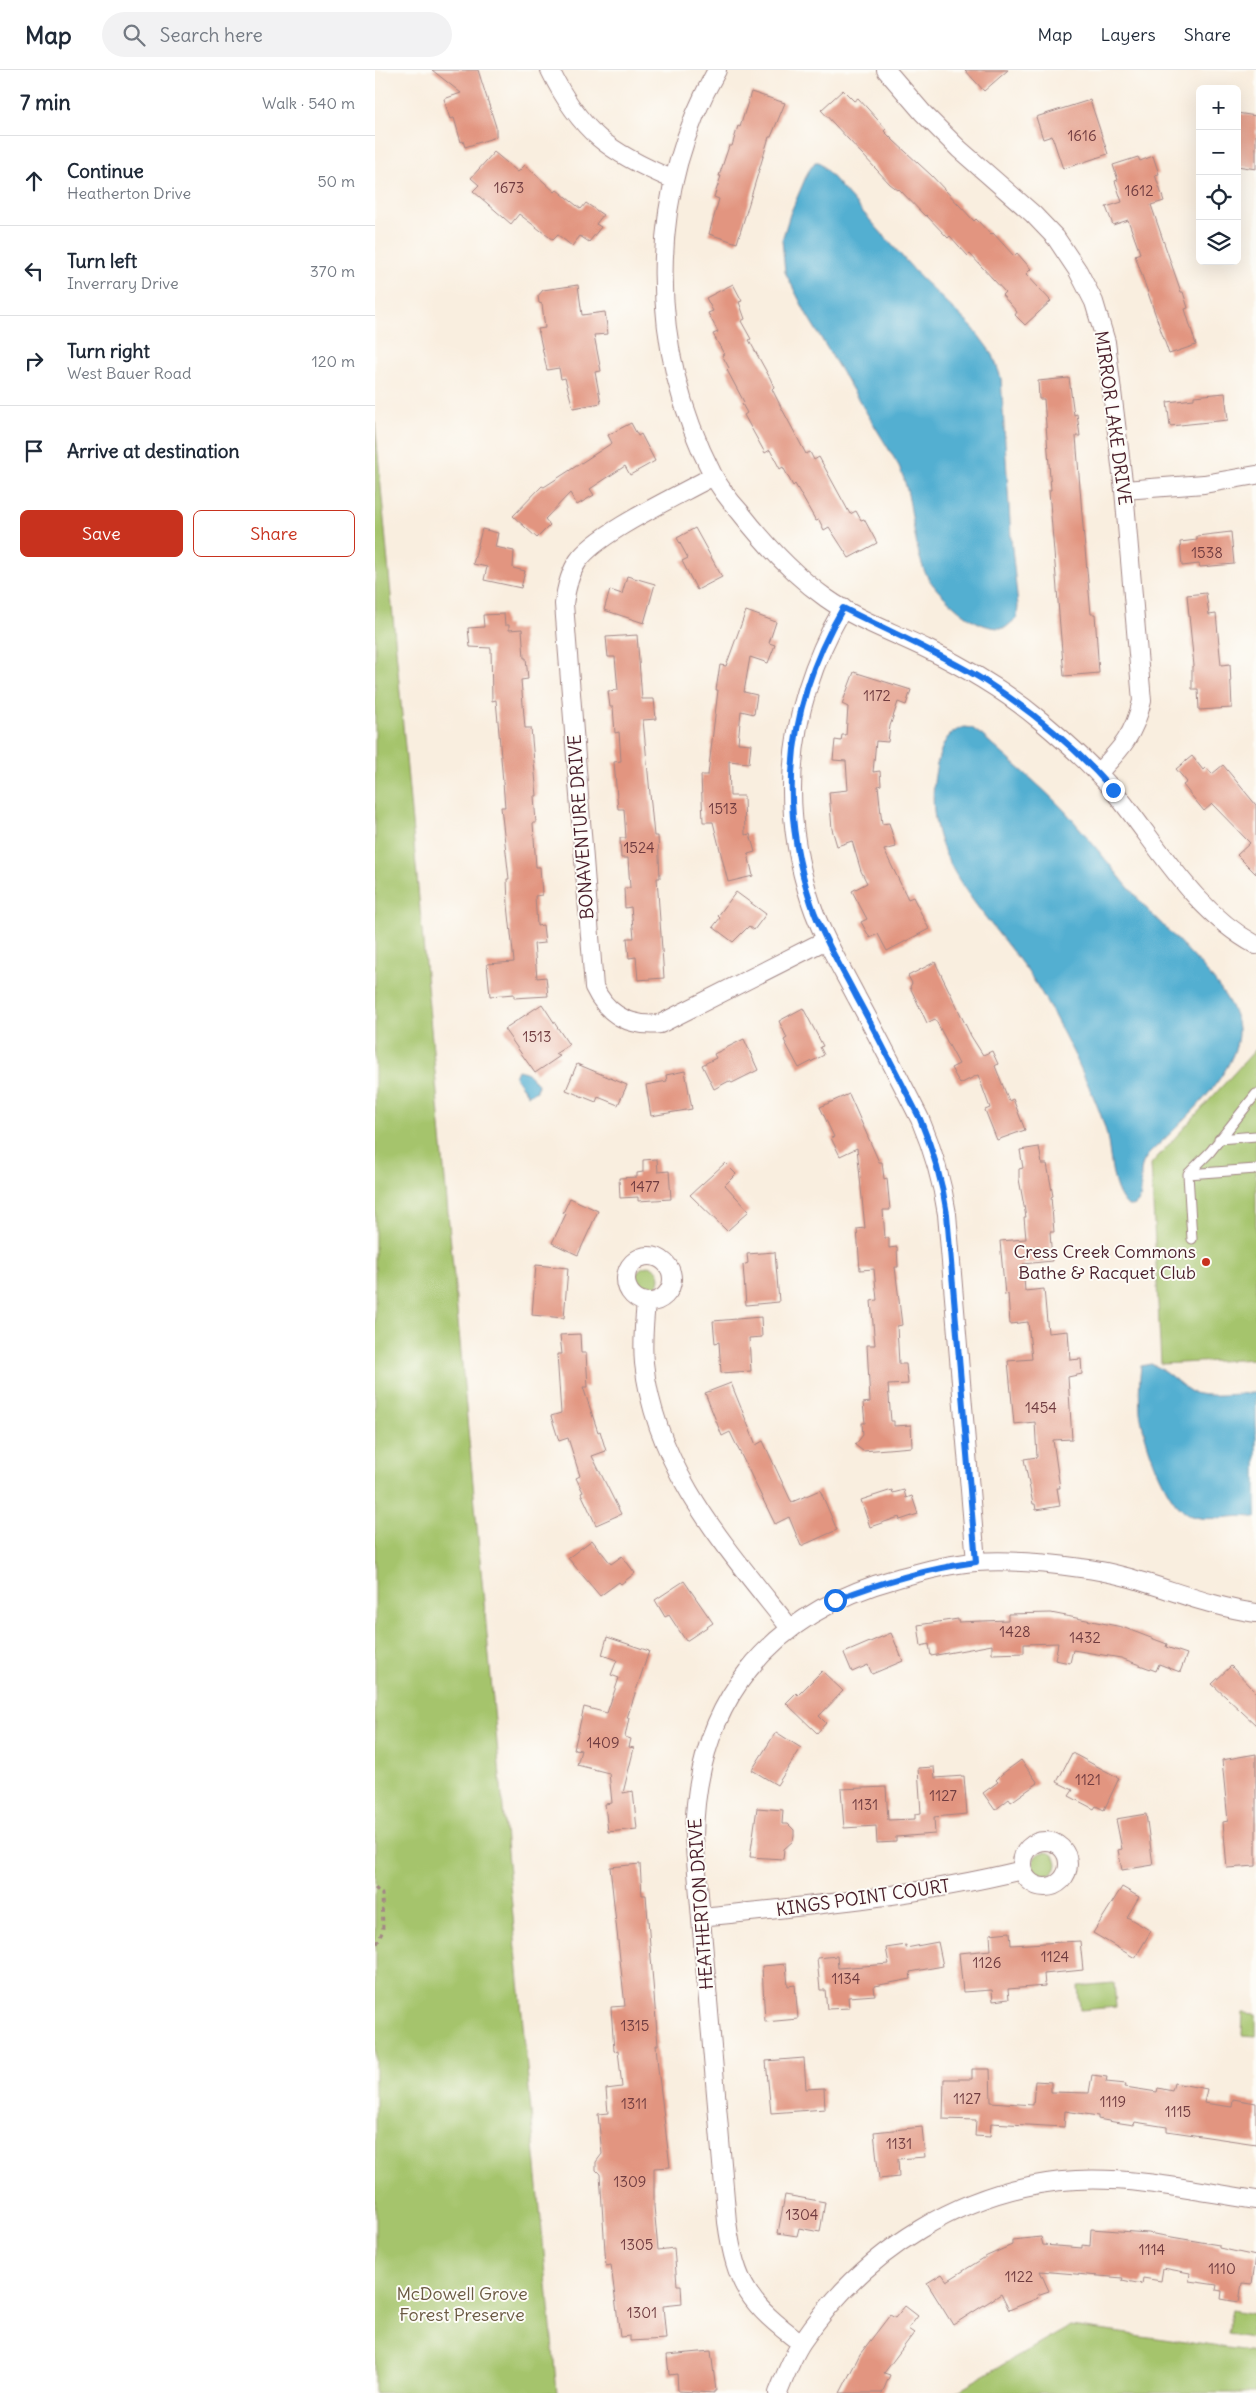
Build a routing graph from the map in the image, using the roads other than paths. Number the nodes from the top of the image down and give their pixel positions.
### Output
1 (550, 70) edge
2 (717, 70) edge
3 (885, 70) edge
4 (672, 180) junction
5 (1256, 475) edge
6 (713, 476) junction
7 (1124, 490) junction
8 (843, 608) junction
9 (1098, 773) junction
10 (826, 940) junction
11 (1256, 945) edge
12 (1256, 1094) edge
13 (1256, 1136) edge
14 (1219, 1139) junction
15 (1256, 1169) edge
16 (1188, 1174) junction
17 (1193, 1239) dead end
18 (646, 1302) dead end
19 (976, 1562) junction
20 (1256, 1613) edge
21 (790, 1628) junction
22 (1023, 1870) dead end
23 (701, 1917) junction
24 (1256, 2200) edge
25 (801, 2343) junction
26 (777, 2393) edge

1 - 4 street
2 - 4 street
3 - 7 street, MIRROR LAKE DRIVE
4 - 6 street
5 - 7 street
6 - 8 street
6 - 10 street, BONAVENTURE DRIVE
7 - 9 street, MIRROR LAKE DRIVE
8 - 9 street
8 - 10 street
9 - 11 street
10 - 19 street
12 - 14 lane
13 - 14 lane
14 - 16 lane
15 - 16 lane
16 - 17 lane
18 - 21 street
19 - 20 street, HEATHERTON DRIVE
19 - 21 street, HEATHERTON DRIVE
21 - 23 street, HEATHERTON DRIVE
22 - 23 street, KINGS POINT COURT
23 - 25 street, HEATHERTON DRIVE
24 - 25 street
25 - 26 street

